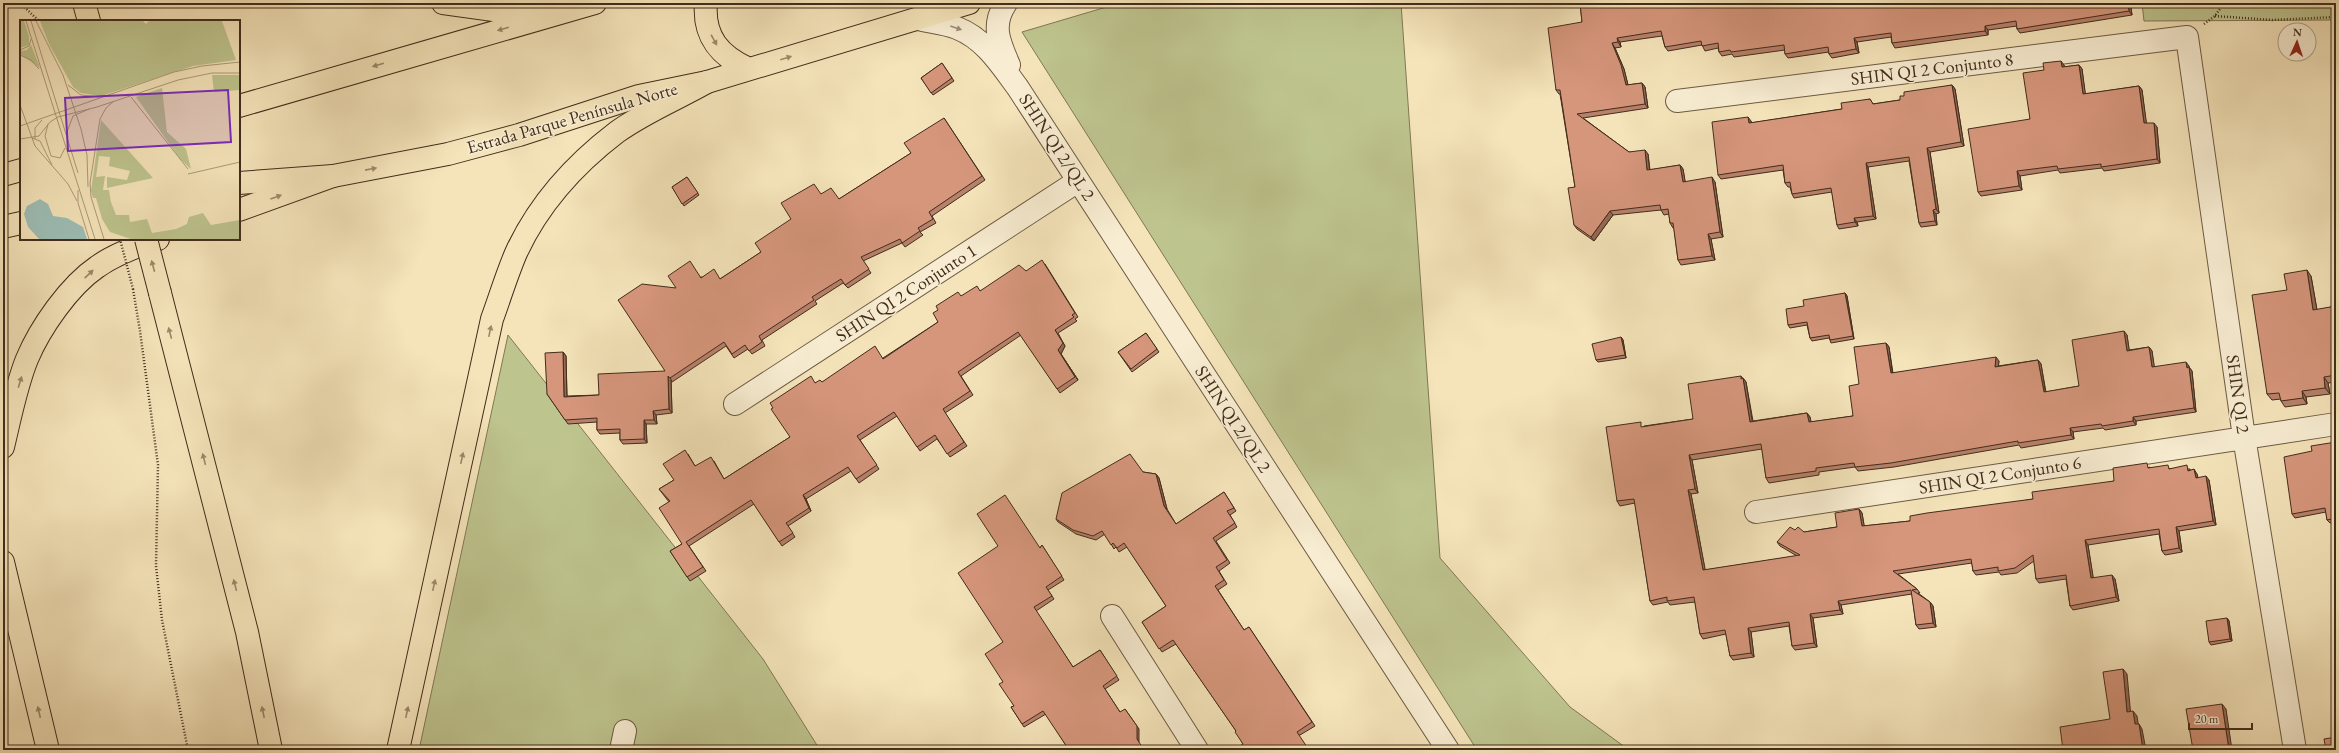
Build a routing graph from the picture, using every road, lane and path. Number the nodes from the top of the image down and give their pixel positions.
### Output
1 (20, 3) edge
2 (84, 3) edge
3 (443, 3) edge
4 (595, 3) edge
5 (706, 3) edge
6 (969, 3) edge
7 (1006, 3) edge
8 (2224, 3) edge
9 (2214, 16) junction
10 (543, 17) junction
11 (2336, 17) edge
12 (918, 19) junction
13 (38, 20) edge
14 (88, 20) edge
15 (2187, 37) junction
16 (749, 70) junction
17 (707, 82) junction
18 (1018, 88) junction
19 (1677, 101) dead end
20 (240, 106) edge
21 (20, 170) edge
22 (3, 175) edge
23 (333, 176) junction
24 (1078, 181) junction
25 (240, 183) edge
26 (240, 210) edge
27 (20, 223) edge
28 (3, 227) edge
29 (120, 240) edge
30 (146, 240) edge
31 (155, 240) edge
32 (735, 404) dead end
33 (2336, 424) edge
34 (2244, 437) junction
35 (3, 447) edge
36 (1756, 512) dead end
37 (3, 562) edge
38 (1112, 616) dead end
39 (48, 750) edge
40 (188, 750) edge
41 (271, 750) edge
42 (398, 750) edge
43 (1197, 750) edge
44 (1448, 750) edge
45 (2295, 750) edge

1 - 13 path
2 - 14 main road
3 - 10 main road
4 - 10 main road
5 -> 16 main road
6 - 12 main road, Estrada Parque Península Norte
7 - 18 street, SHIN QI 2/QL 2
8 - 9 path
9 - 11 path
9 - 15 path
10 -> 20 main road
16 -> 12 main road, Estrada Parque Península Norte
12 -> 18 street, SHIN QI 2/QL 2
15 - 19 street, SHIN QI 2 Conjunto 8
15 - 34 street, SHIN QI 2
16 - 17 main road, Estrada Parque Península Norte
23 -> 17 main road, Estrada Parque Península Norte
42 -> 17 main road
18 - 24 street, SHIN QI 2/QL 2
21 - 22 main road
23 - 25 main road, Estrada Parque Península Norte
26 -> 23 main road
24 - 32 street, SHIN QI 2 Conjunto 1
24 - 44 street, SHIN QI 2/QL 2
27 - 28 main road
29 - 40 path, bridge
41 -> 30 main road, bridge
35 -> 31 main road
33 - 34 street, SHIN QI 2 Conjunto 6
34 - 36 street, SHIN QI 2 Conjunto 6
34 - 45 street, SHIN QI 2
39 -> 37 main road
38 - 43 street

